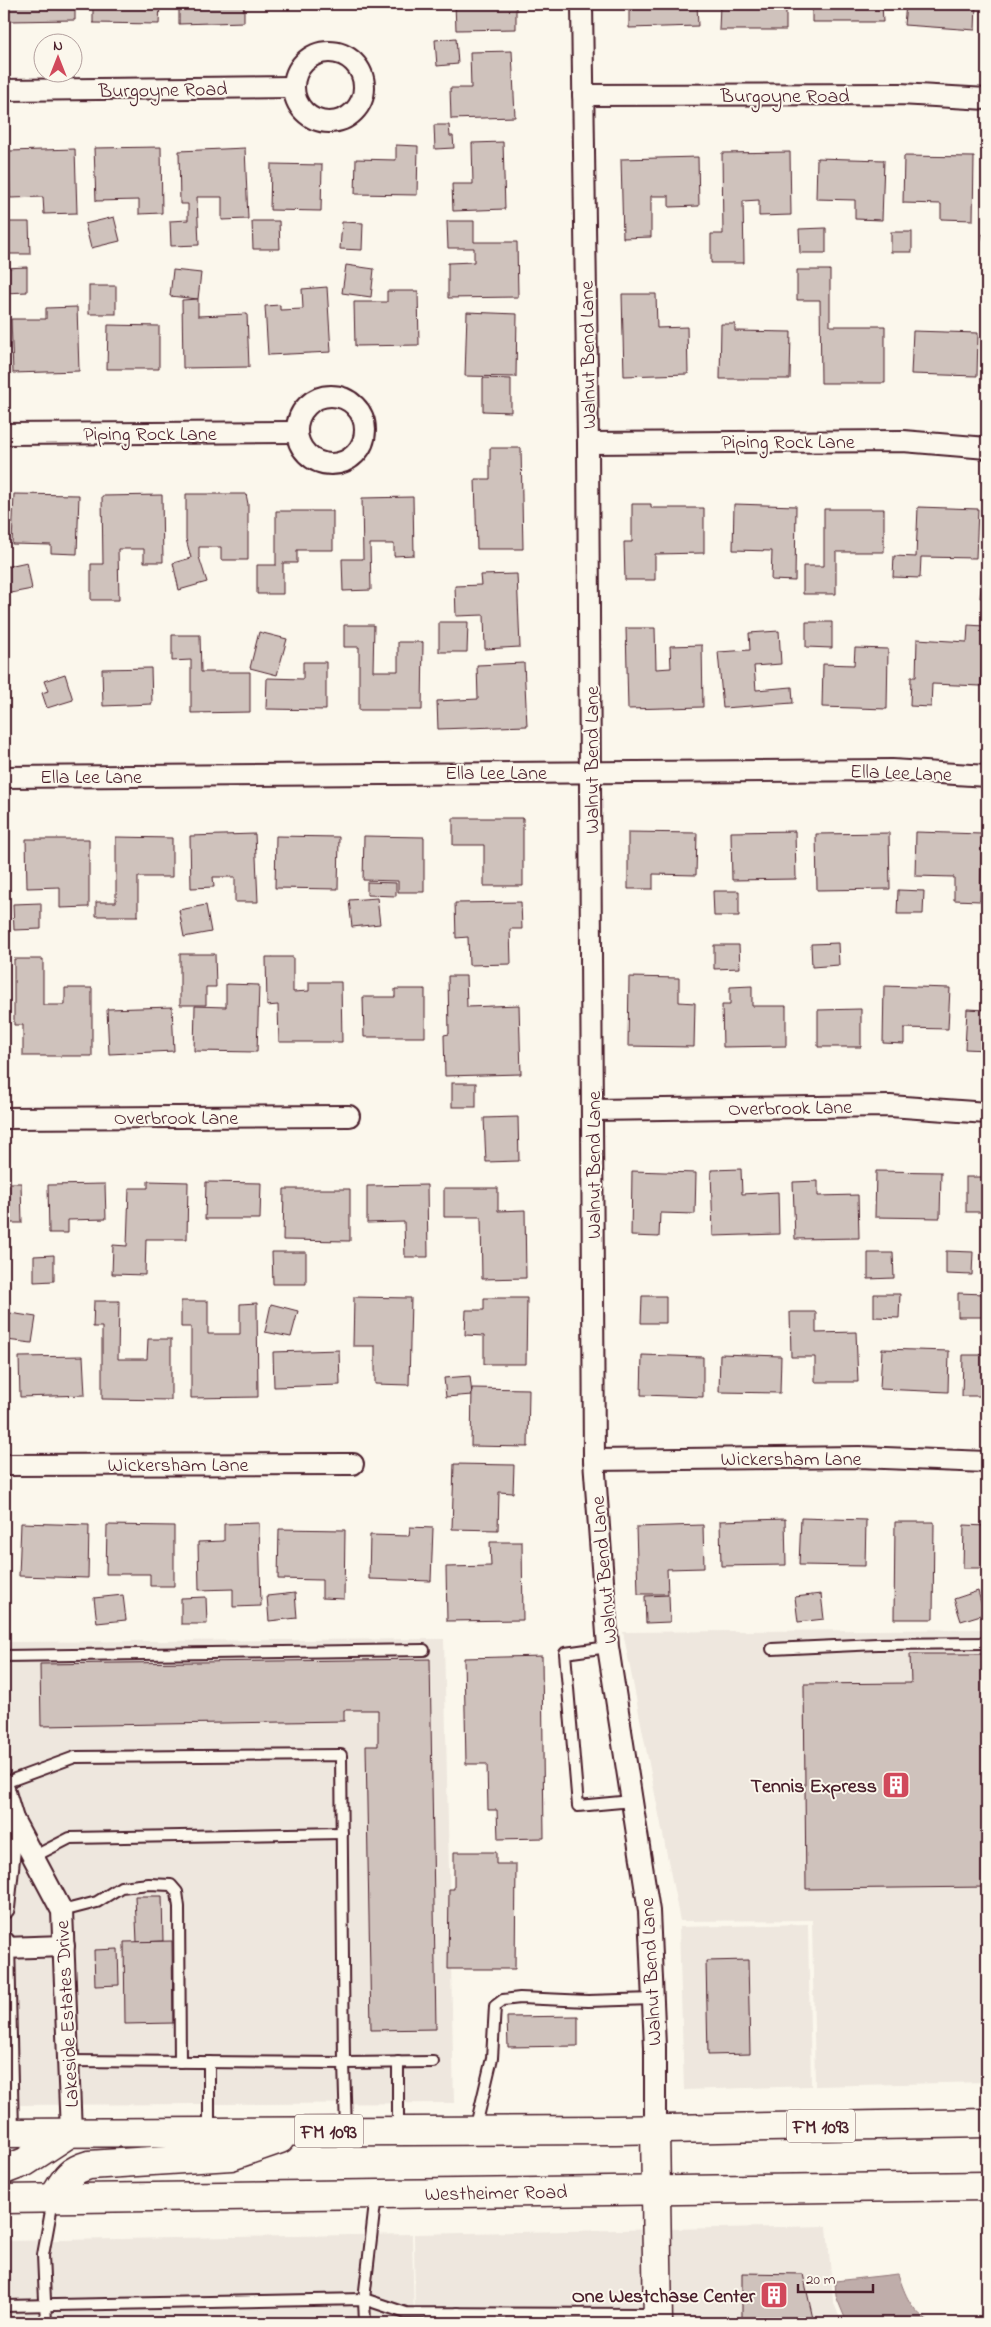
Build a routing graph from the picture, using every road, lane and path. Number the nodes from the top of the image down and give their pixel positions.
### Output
1 (582, 4) edge
2 (293, 87) dead end
3 (4, 90) edge
4 (583, 95) junction
5 (987, 99) edge
6 (296, 432) dead end
7 (4, 434) edge
8 (588, 443) junction
9 (987, 448) edge
10 (591, 772) junction
11 (987, 776) edge
12 (4, 777) edge
13 (593, 1110) junction
14 (987, 1113) edge
15 (349, 1116) dead end
16 (4, 1118) edge
17 (594, 1460) junction
18 (987, 1462) edge
19 (353, 1464) dead end
20 (4, 1465) edge
21 (987, 1643) edge
22 (608, 1647) junction
23 (772, 1649) dead end
24 (424, 1650) dead end
25 (4, 1656) edge
26 (4, 1783) edge
27 (4, 1789) edge
28 (632, 1801) junction
29 (13, 1819) junction
30 (342, 1833) junction
31 (33, 1857) junction
32 (4, 1908) edge
33 (62, 1911) junction
34 (4, 1942) edge
35 (64, 1946) junction
36 (4, 1948) edge
37 (653, 1998) junction
38 (69, 2062) junction
39 (180, 2062) junction
40 (209, 2062) junction
41 (398, 2062) junction
42 (433, 2062) dead end
43 (344, 2063) junction
44 (987, 2123) edge
45 (655, 2129) junction
46 (303, 2131) junction
47 (398, 2131) junction
48 (475, 2131) junction
49 (71, 2132) junction
50 (209, 2132) junction
51 (346, 2132) junction
52 (6, 2133) edge
53 (4, 2170) edge
54 (987, 2186) edge
55 (656, 2191) junction
56 (376, 2194) junction
57 (54, 2197) junction
58 (4, 2198) edge
59 (364, 2298) junction
60 (4, 2306) edge
61 (45, 2306) junction
62 (458, 2318) edge
63 (658, 2318) edge
64 (46, 2323) edge
65 (365, 2323) edge

1 - 4 street, Walnut Bend Lane
2 - 3 street, Burgoyne Road
4 - 5 street, Burgoyne Road
4 - 8 street, Walnut Bend Lane
6 - 7 street, Piping Rock Lane
8 - 9 street, Piping Rock Lane
8 - 10 street, Walnut Bend Lane
10 - 11 street, Ella Lee Lane
10 - 12 street, Ella Lee Lane
10 - 13 street, Walnut Bend Lane
13 - 14 street, Overbrook Lane
13 - 17 street, Walnut Bend Lane
15 - 16 street, Overbrook Lane
17 - 18 street, Wickersham Lane
17 - 22 street, Walnut Bend Lane
19 - 20 street, Wickersham Lane
21 - 23 lane
22 - 28 street, Walnut Bend Lane
22 - 28 lane
24 - 25 lane
26 - 30 lane
27 - 29 street, Lakeside Estates Drive
28 - 37 street, Walnut Bend Lane
29 - 31 street, Lakeside Estates Drive
29 - 32 street, Lakeside Estates Drive
30 - 31 lane
30 - 43 lane
31 - 33 street, Lakeside Estates Drive
33 - 35 street, Lakeside Estates Drive
33 - 39 lane
34 - 36 street
35 - 36 street
35 - 38 street, Lakeside Estates Drive
36 - 52 street
37 - 45 street, Walnut Bend Lane
37 - 48 lane
38 - 39 lane
38 - 49 street, Lakeside Estates Drive
39 - 40 lane
40 - 43 lane
40 - 50 lane
41 - 42 lane
41 - 43 lane
41 - 47 lane
43 - 51 lane
44 - 45 main road, FM 1093
45 - 48 main road, FM 1093
45 - 55 main road, Walnut Bend Lane
46 - 50 main road, FM 1093
46 - 51 main road, FM 1093
46 - 57 main road
47 - 48 main road, FM 1093
47 - 51 main road, FM 1093
49 - 50 main road, FM 1093
49 - 52 main road, FM 1093
49 - 53 main road
54 - 55 main road, Westheimer Road
55 - 56 main road, Westheimer Road
55 - 63 main road, Walnut Bend Lane
56 - 57 main road, Westheimer Road
56 - 59 lane
57 - 58 main road, Westheimer Road
57 - 61 lane
59 - 61 lane
59 - 62 lane
59 - 65 lane
60 - 61 lane
61 - 64 lane
62 - 63 lane

